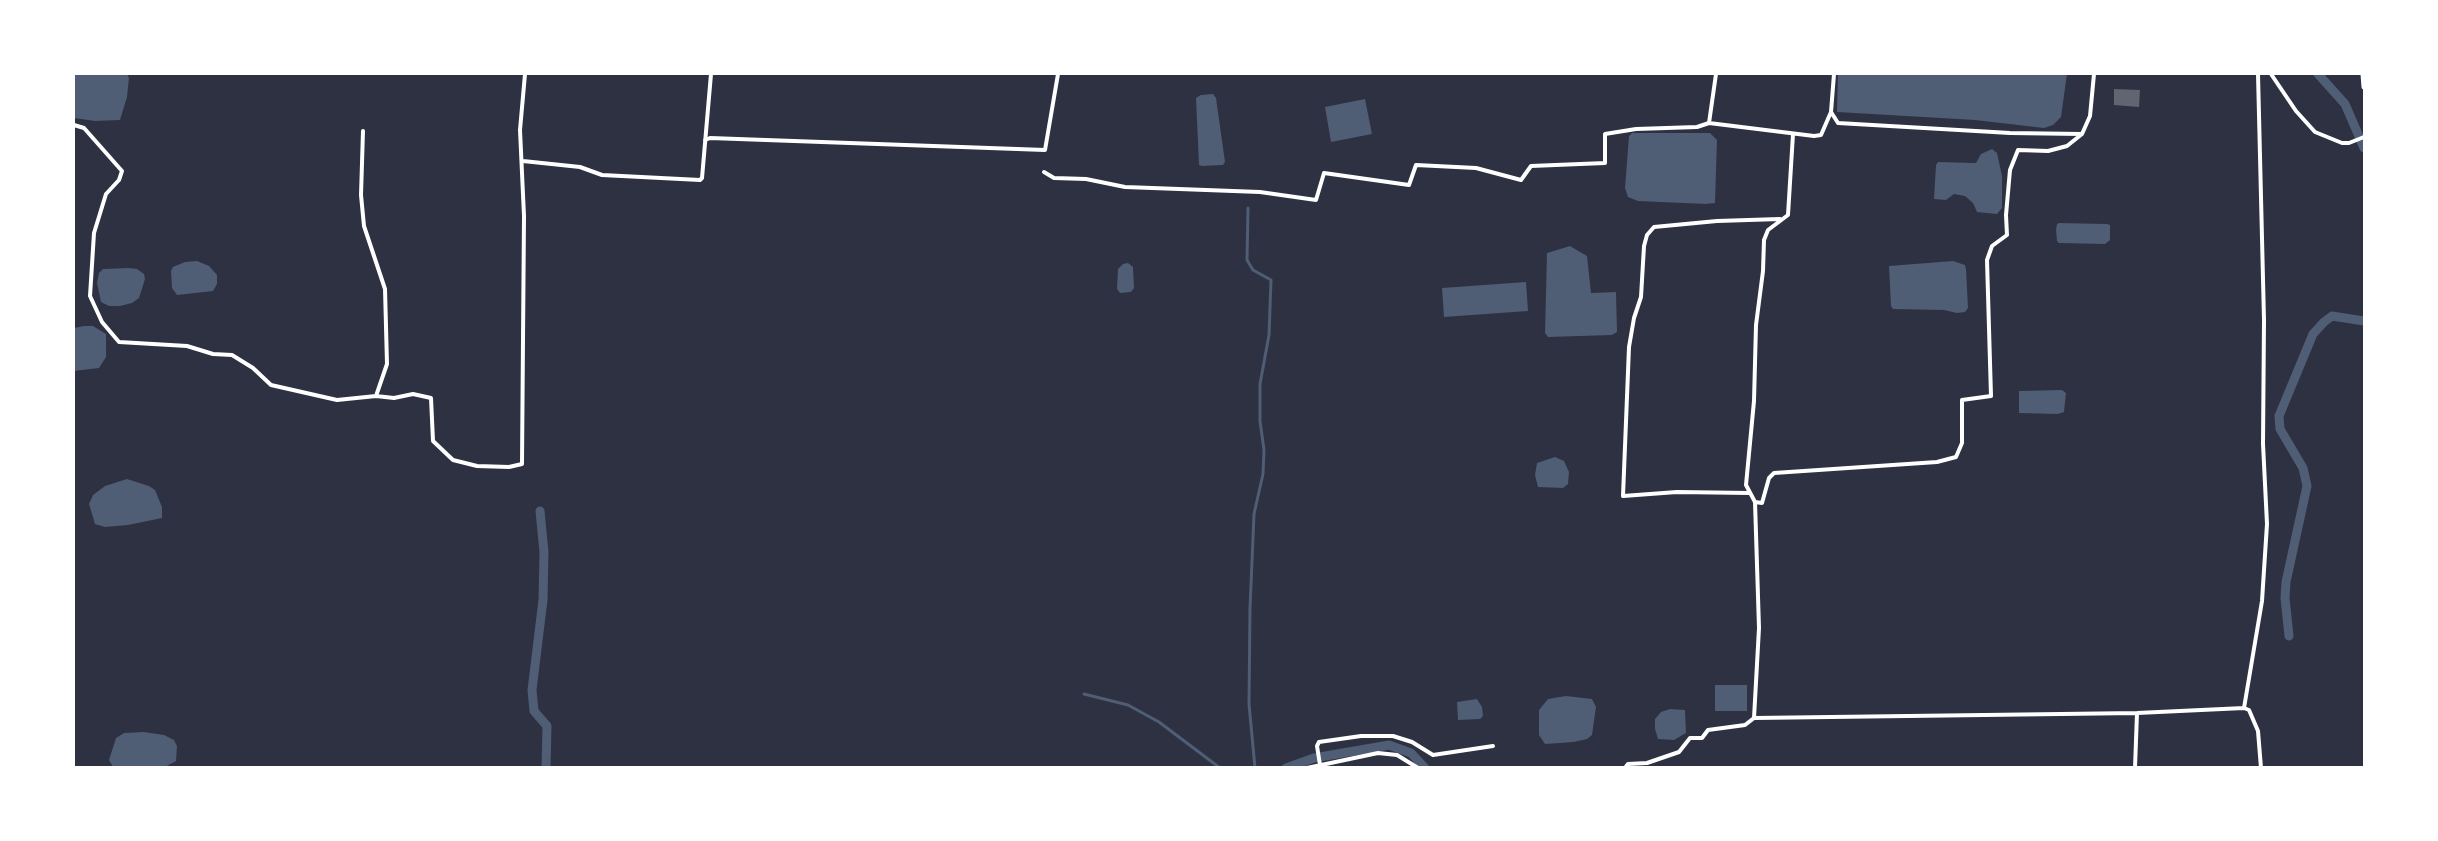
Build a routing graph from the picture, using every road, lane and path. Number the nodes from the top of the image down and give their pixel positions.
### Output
1 (525, 74) edge
2 (711, 74) edge
3 (1058, 74) edge
4 (1716, 74) edge
5 (1834, 74) edge
6 (2094, 74) edge
7 (2258, 74) edge
8 (2271, 74) edge
9 (2363, 74) edge
10 (2364, 87) edge
11 (1831, 112) junction
12 (1709, 123) junction
13 (74, 125) edge
14 (363, 131) dead end
15 (1794, 134) junction
16 (2082, 134) junction
17 (2364, 137) edge
18 (705, 140) junction
19 (523, 161) junction
20 (1044, 172) dead end
21 (1783, 219) junction
22 (376, 396) junction
23 (1750, 493) junction
24 (1755, 502) junction
25 (2244, 708) junction
26 (2137, 713) junction
27 (1754, 717) junction
28 (1493, 746) dead end
29 (1320, 765) junction
30 (1307, 768) edge
31 (1418, 768) edge
32 (1625, 768) edge
33 (2135, 768) edge
34 (2261, 768) edge

1 - 19 street
2 - 18 street
3 - 18 street
4 - 12 street
5 - 11 street
6 - 16 street
7 - 25 street
8 - 17 street
9 - 10 main road
11 - 15 street
11 - 16 street
12 - 15 street
12 - 20 street
13 - 22 street
14 - 22 street
15 - 21 street
16 - 24 street
18 - 19 street
19 - 22 street
21 - 23 street
21 - 23 street
23 - 24 street
24 - 27 street
25 - 26 street
25 - 34 street
26 - 27 street
26 - 33 street
27 - 32 street
28 - 29 street
29 - 30 street
29 - 31 street

